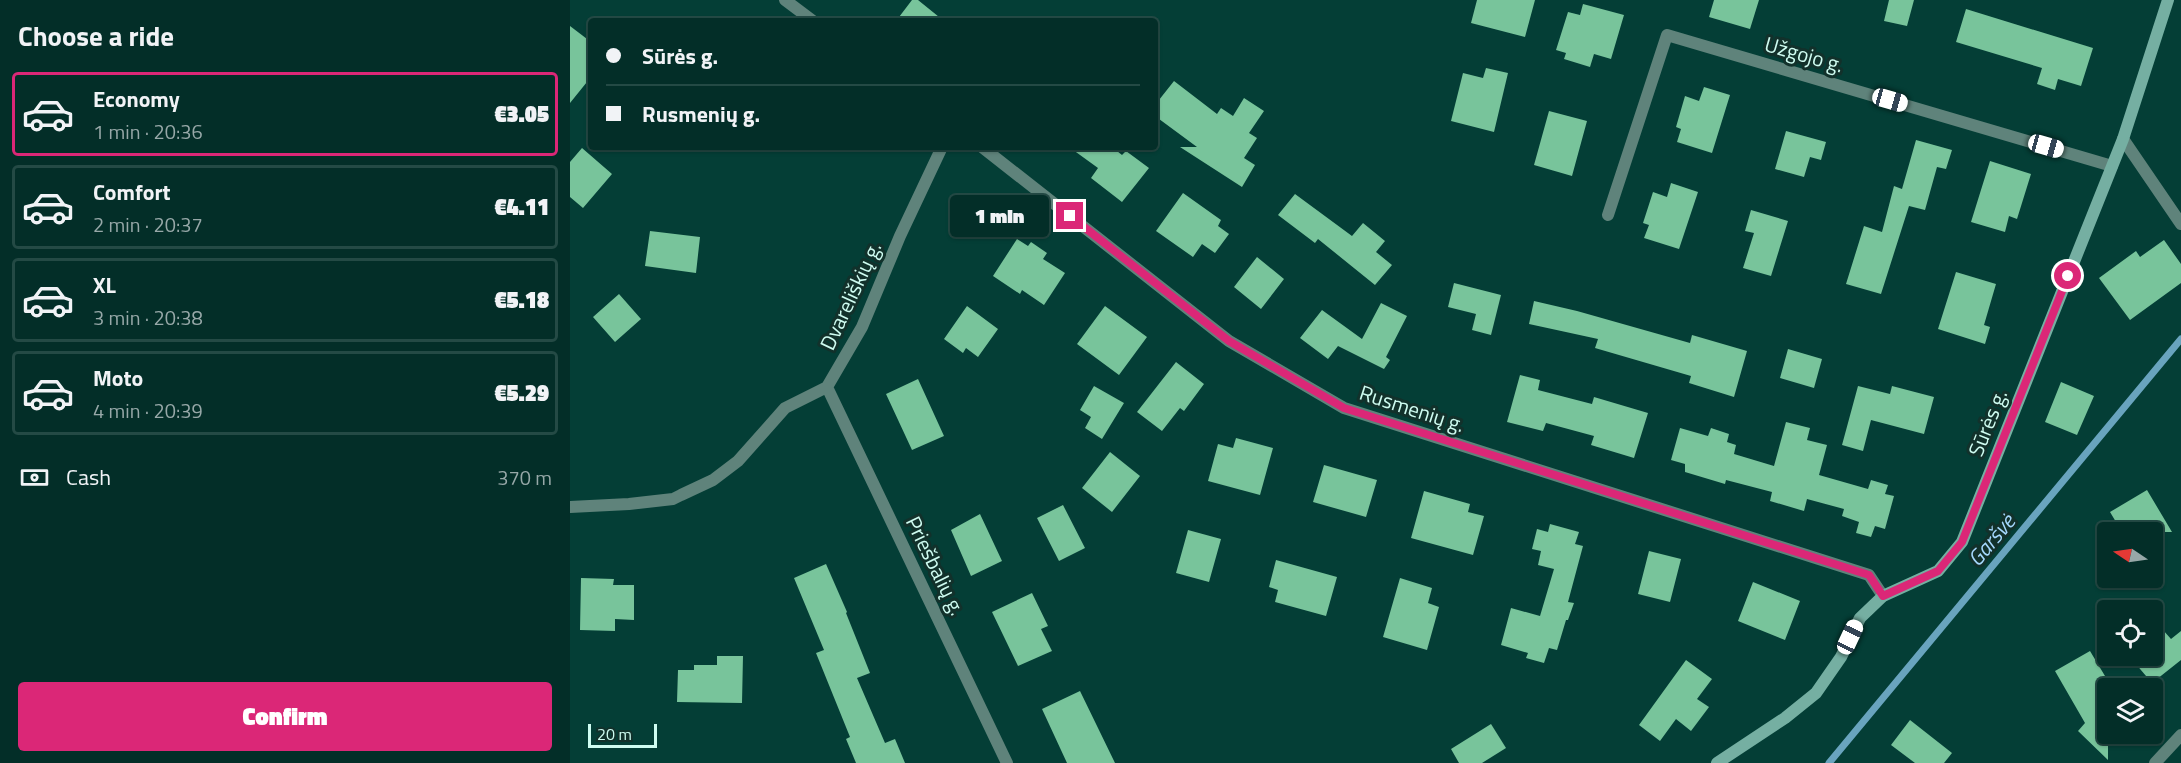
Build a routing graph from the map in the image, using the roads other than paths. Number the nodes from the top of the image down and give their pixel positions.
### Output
1 (785, 0) edge
2 (2168, 0) edge
3 (809, 18) edge
4 (2122, 139) junction
5 (941, 150) edge
6 (986, 150) edge
7 (2112, 166) junction
8 (1608, 215) dead end
9 (2181, 224) edge
10 (828, 387) junction
11 (570, 507) edge
12 (1883, 596) junction
13 (2181, 735) edge
14 (1007, 763) edge
15 (1717, 763) edge
16 (2155, 763) edge

1 - 3 street
2 - 4 street, Sūrės g.
4 - 7 street, Sūrės g.
4 - 9 street
5 - 10 street, Dvareliškių g.
6 - 12 street, Rusmenių g.
7 - 8 street, Užgojo g.
7 - 12 street, Sūrės g.
10 - 11 street
10 - 14 street, Priešbalių g.
12 - 15 street, Sūrės g.
13 - 16 street

